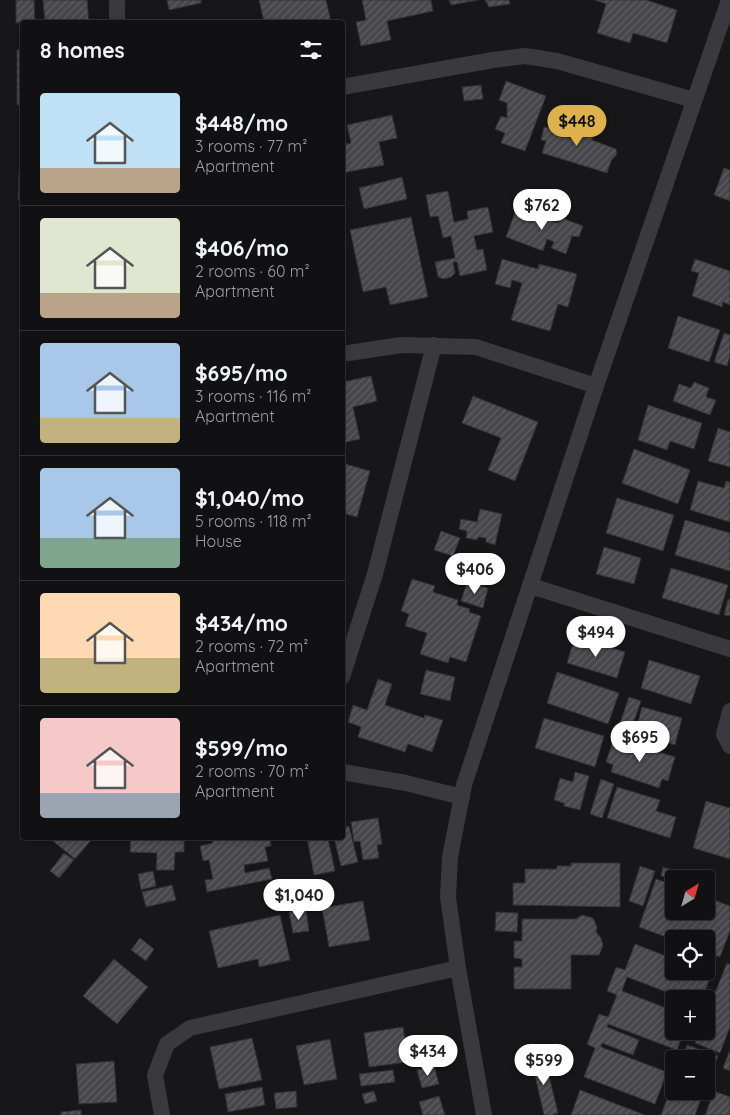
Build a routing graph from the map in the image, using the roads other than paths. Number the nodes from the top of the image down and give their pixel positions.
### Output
1 (117, 0) edge
2 (729, 0) edge
3 (117, 20) edge
4 (345, 86) edge
5 (694, 100) junction
6 (434, 345) junction
7 (345, 354) edge
8 (596, 386) junction
9 (531, 586) junction
10 (730, 649) edge
11 (345, 668) edge
12 (730, 711) edge
13 (730, 746) edge
14 (345, 773) edge
15 (462, 797) junction
16 (458, 968) junction
17 (162, 1115) edge
18 (484, 1115) edge

1 - 3 street
2 - 5 street
4 - 5 street
5 - 8 street
6 - 7 street
6 - 8 street
6 - 11 street
8 - 9 street
9 - 10 street
9 - 15 street
12 - 13 street
14 - 15 street
15 - 16 street
16 - 17 street
16 - 18 street

